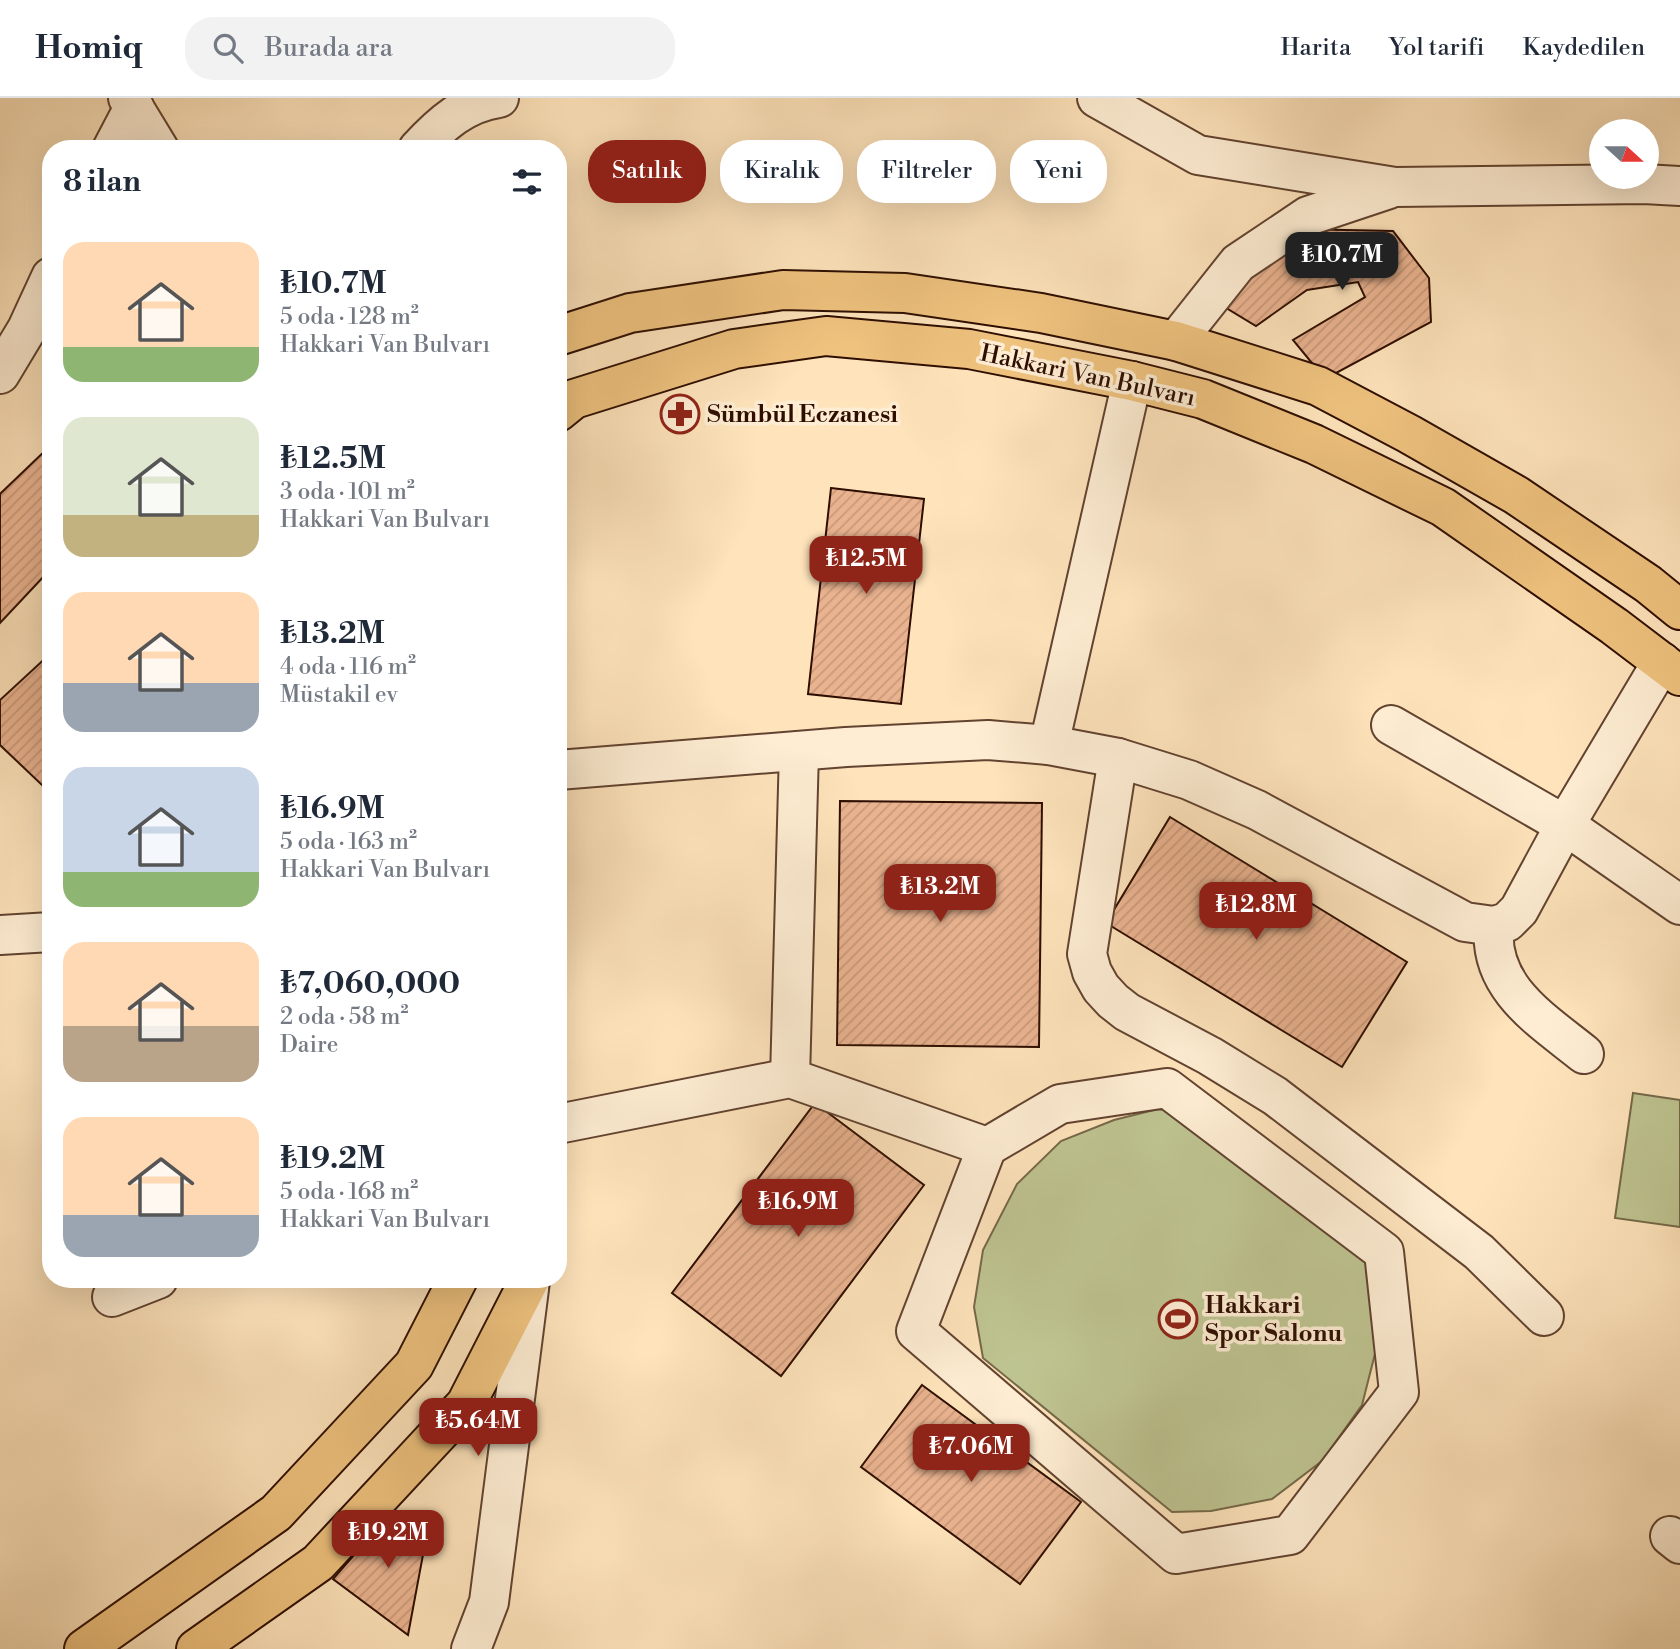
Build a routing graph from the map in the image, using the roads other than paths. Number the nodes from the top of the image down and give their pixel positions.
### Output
1 (499, 98) edge
2 (1097, 98) edge
3 (131, 102) edge
4 (455, 106) edge
5 (116, 140) edge
6 (154, 140) edge
7 (427, 140) edge
8 (1680, 186) edge
9 (1395, 187) junction
10 (42, 296) edge
11 (567, 333) edge
12 (1176, 341) junction
13 (0, 374) edge
14 (1132, 381) junction
15 (567, 405) edge
16 (1680, 610) edge
17 (1671, 669) edge
18 (1391, 724) dead end
19 (1049, 745) junction
20 (799, 751) junction
21 (1118, 758) junction
22 (567, 770) edge
23 (1565, 825) junction
24 (1680, 905) edge
25 (1494, 926) junction
26 (42, 933) edge
27 (0, 935) edge
28 (1584, 1054) dead end
29 (790, 1078) junction
30 (567, 1122) edge
31 (987, 1147) junction
32 (135, 1288) edge
33 (453, 1288) edge
34 (525, 1288) edge
35 (529, 1288) edge
36 (112, 1297) dead end
37 (1544, 1316) dead end
38 (84, 1649) edge
39 (196, 1649) edge
40 (471, 1649) edge

1 - 4 street
2 - 9 street
3 - 5 street
3 - 6 street
4 - 7 street
8 - 9 street
9 - 12 street
10 - 13 street
11 - 12 main road, Hakkari Van Bulvarı
12 - 16 main road, Hakkari Van Bulvarı
14 - 15 main road, Hakkari Van Bulvarı
14 - 17 main road, Hakkari Van Bulvarı
14 - 19 street
17 - 23 street
18 - 23 street
19 - 20 street
19 - 21 street
20 - 22 street
20 - 29 street
21 - 25 street
21 - 37 street
23 - 24 street
23 - 25 street
25 - 28 street
26 - 27 street
29 - 30 street
29 - 31 street
31 - 31 street
32 - 36 street
33 - 38 main road
34 - 39 main road
35 - 40 street

